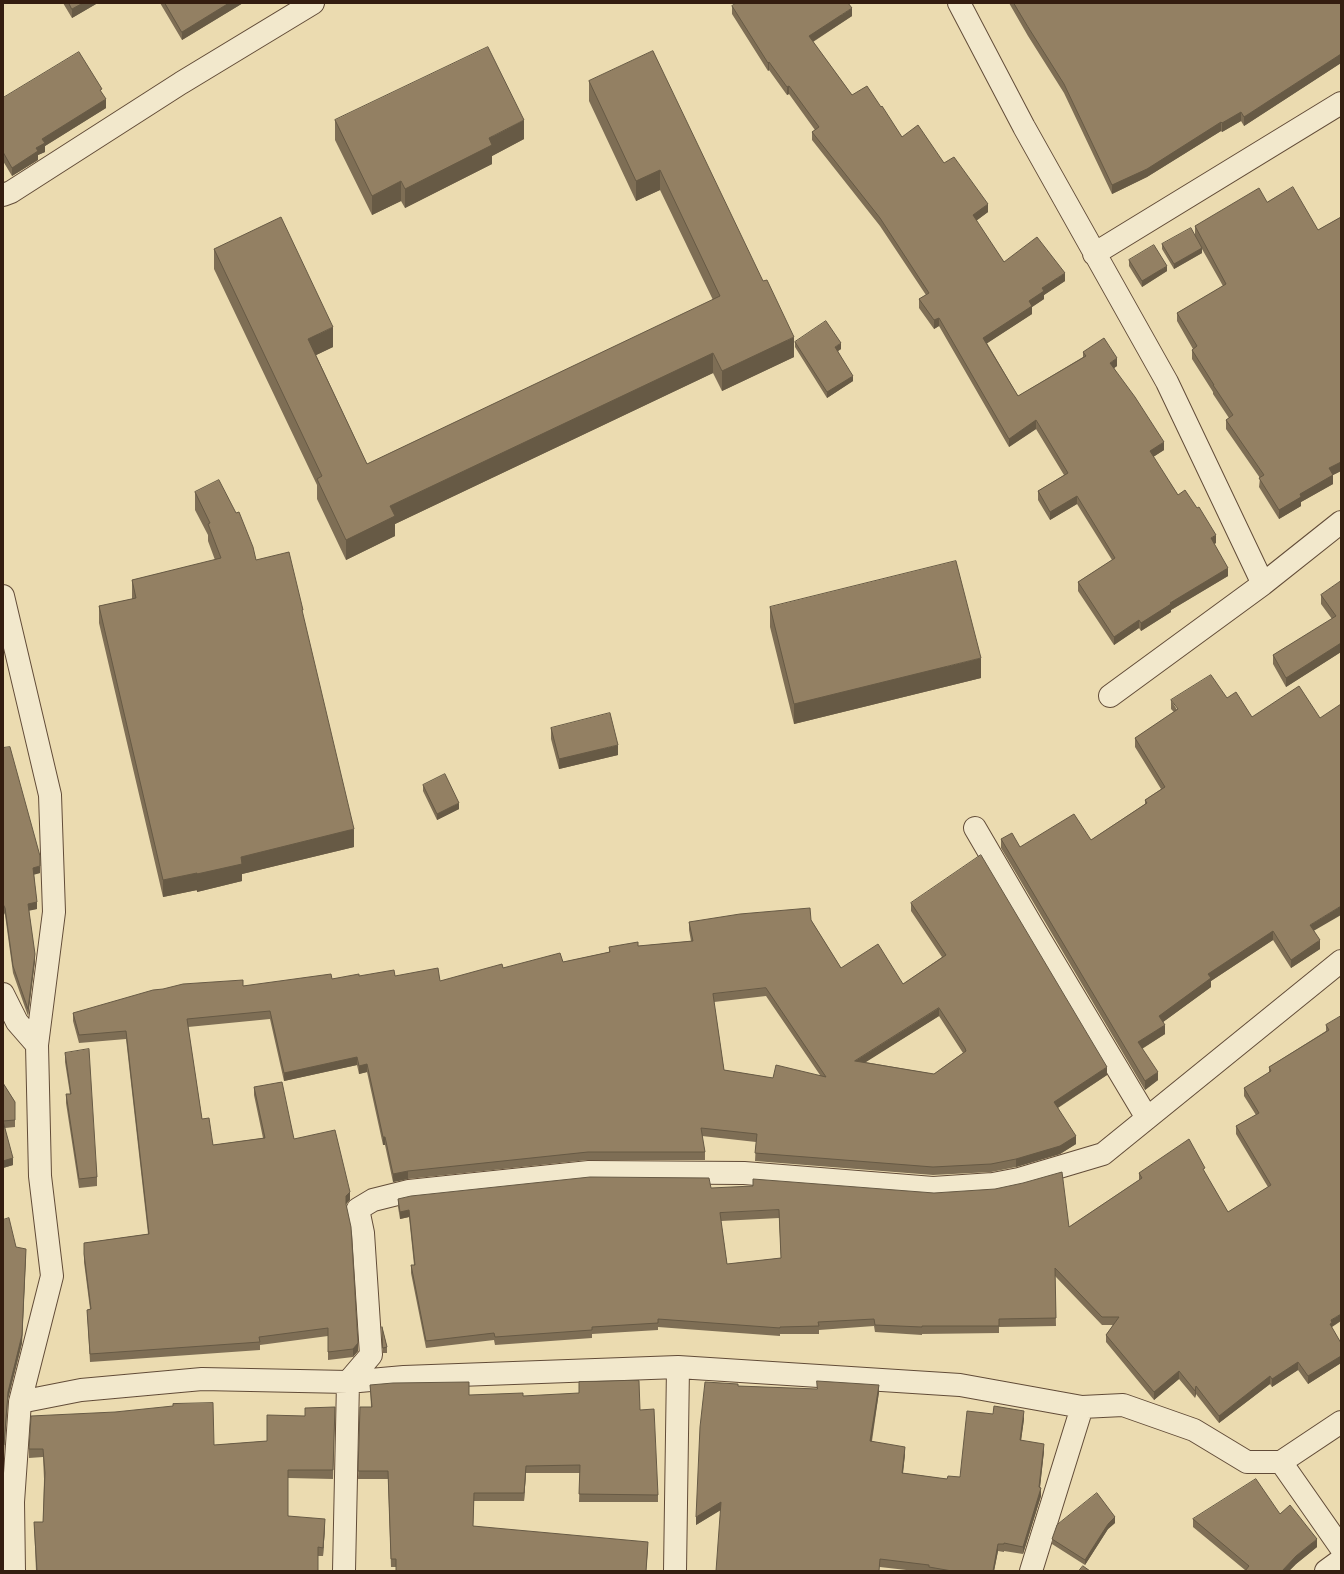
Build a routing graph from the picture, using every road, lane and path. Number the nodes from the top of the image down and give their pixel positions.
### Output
1 (313, 3) edge
2 (959, 3) edge
3 (1341, 103) edge
4 (3, 195) edge
5 (1094, 254) junction
6 (1341, 522) edge
7 (1263, 584) junction
8 (3, 596) edge
9 (1110, 696) dead end
10 (976, 828) dead end
11 (1341, 961) edge
12 (3, 994) edge
13 (10, 1027) edge
14 (37, 1045) junction
15 (1148, 1118) junction
16 (678, 1367) junction
17 (348, 1382) junction
18 (20, 1402) junction
19 (1082, 1407) junction
20 (1341, 1422) edge
21 (1281, 1462) junction
22 (1341, 1548) edge
23 (1341, 1560) edge
24 (14, 1571) edge
25 (344, 1571) edge
26 (675, 1571) edge
27 (1031, 1571) edge
28 (1326, 1571) edge

1 - 4 street
2 - 5 street
3 - 5 street
5 - 7 street
6 - 7 street
7 - 9 street
8 - 14 street
10 - 15 street
11 - 15 street
12 - 13 street
13 - 14 street
14 - 18 street
15 - 17 street
16 - 17 street
16 - 19 street
16 - 26 street
17 - 18 street
17 - 25 street
18 - 24 street
19 - 21 street
19 - 27 street
20 - 21 street
21 - 22 street
23 - 28 street

